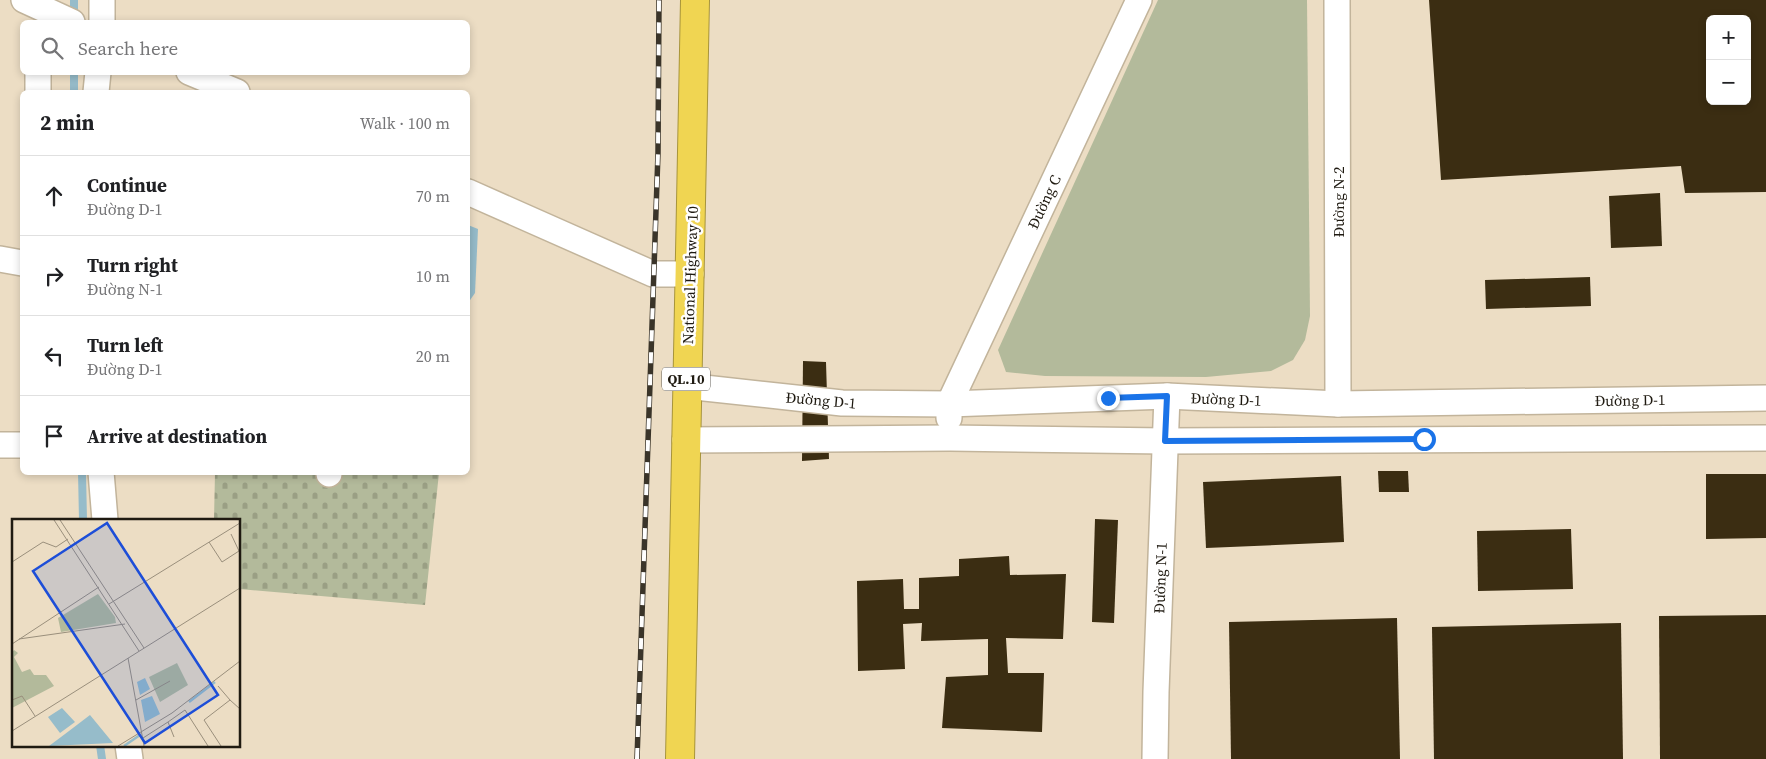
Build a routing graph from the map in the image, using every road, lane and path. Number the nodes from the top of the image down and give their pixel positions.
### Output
1 (102, 0) edge
2 (695, 0) edge
3 (1139, 0) edge
4 (1337, 0) edge
5 (102, 20) edge
6 (38, 75) edge
7 (98, 75) edge
8 (196, 75) edge
9 (38, 90) edge
10 (96, 90) edge
11 (232, 90) edge
12 (470, 193) edge
13 (0, 258) edge
14 (20, 263) edge
15 (690, 274) junction
16 (686, 386) junction
17 (1167, 396) junction
18 (1766, 398) edge
19 (949, 404) junction
20 (1338, 404) junction
21 (950, 438) junction
22 (1766, 438) edge
23 (685, 440) junction
24 (1165, 441) junction
25 (0, 445) edge
26 (20, 445) edge
27 (100, 475) edge
28 (105, 519) edge
29 (128, 746) edge
30 (130, 759) edge
31 (680, 759) edge
32 (1155, 759) edge

1 - 5 street
2 - 15 highway, National Highway 10 / QL.10
3 - 19 street, Đường C
4 - 20 street, Đường N-2
6 - 9 street
7 - 10 street
8 - 11 street
12 - 15 street
13 - 14 street
15 - 16 highway, National Highway 10 / QL.10
16 - 19 street, Đường D-1
16 - 23 highway, National Highway 10 / QL.10
17 - 19 street, Đường D-1
17 - 20 street, Đường D-1
17 - 24 street, Đường N-1
18 - 20 street, Đường D-1
19 - 21 street
21 - 23 street
21 - 24 street
22 - 24 street
23 - 31 highway, National Highway 10 / QL.10
24 - 32 street, Đường N-1
25 - 26 street
27 - 28 street
29 - 30 street

